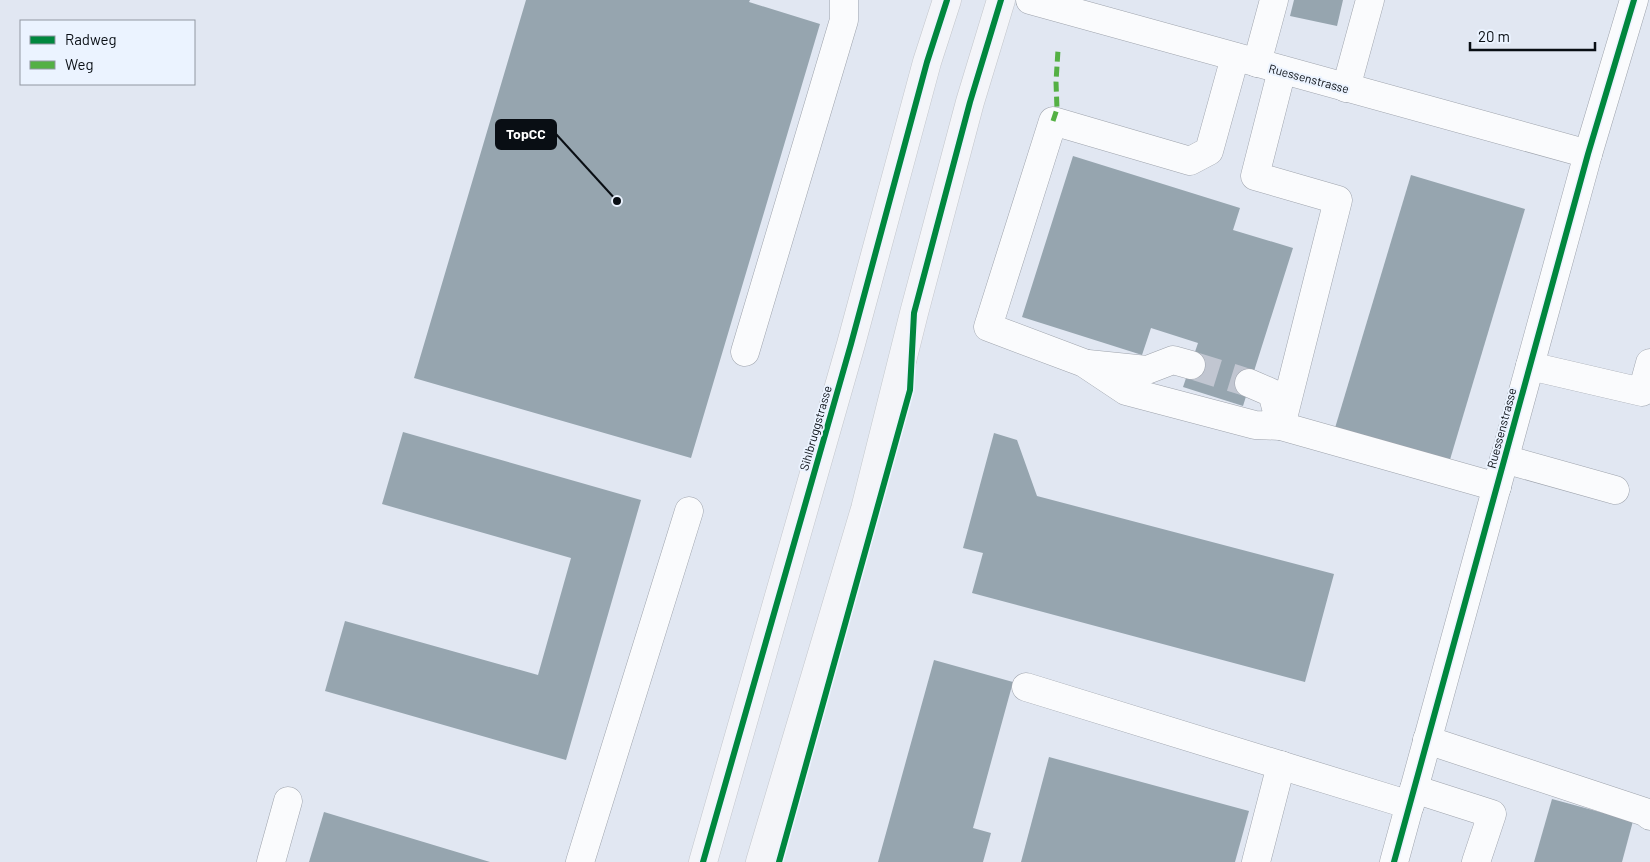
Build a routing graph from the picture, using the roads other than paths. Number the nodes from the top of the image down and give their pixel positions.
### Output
1 (844, 0) edge
2 (947, 0) edge
3 (1001, 0) edge
4 (1030, 0) edge
5 (1274, 0) edge
6 (1370, 0) edge
7 (1634, 0) edge
8 (1258, 64) junction
9 (1346, 88) junction
10 (1588, 154) junction
11 (745, 352) dead end
12 (1084, 363) junction
13 (1650, 363) edge
14 (1191, 365) tunnel mouth
15 (1530, 366) junction
16 (1249, 384) tunnel mouth
17 (1281, 426) junction
18 (1504, 459) junction
19 (1497, 487) junction
20 (1615, 490) dead end
21 (689, 510) dead end
22 (1026, 687) dead end
23 (1428, 740) junction
24 (1282, 765) junction
25 (1412, 797) junction
26 (288, 801) dead end
27 (1648, 813) edge
28 (271, 862) edge
29 (580, 862) edge
30 (703, 862) edge
31 (760, 862) edge
32 (1256, 862) edge
33 (1394, 862) edge
34 (1476, 862) edge

1 - 11 street
2 - 30 main road, Sihlbruggstrasse
3 - 31 main road
4 - 8 street, Ruessenstrasse
5 - 8 street
6 - 9 street
7 - 10 street, Ruessenstrasse
8 - 9 street, Ruessenstrasse
8 - 12 street
8 - 17 street
9 - 10 street, Ruessenstrasse
10 - 15 street, Ruessenstrasse
12 - 14 street
12 - 17 street
13 - 15 street
15 - 18 street, Ruessenstrasse
16 - 17 street
17 - 19 street
18 - 19 street, Ruessenstrasse
18 - 20 street
19 - 23 street, Ruessenstrasse
21 - 29 street
22 - 24 street
23 - 25 street, Ruessenstrasse
23 - 27 street
24 - 25 street
24 - 32 street
25 - 33 street, Ruessenstrasse
25 - 34 street
26 - 28 street

